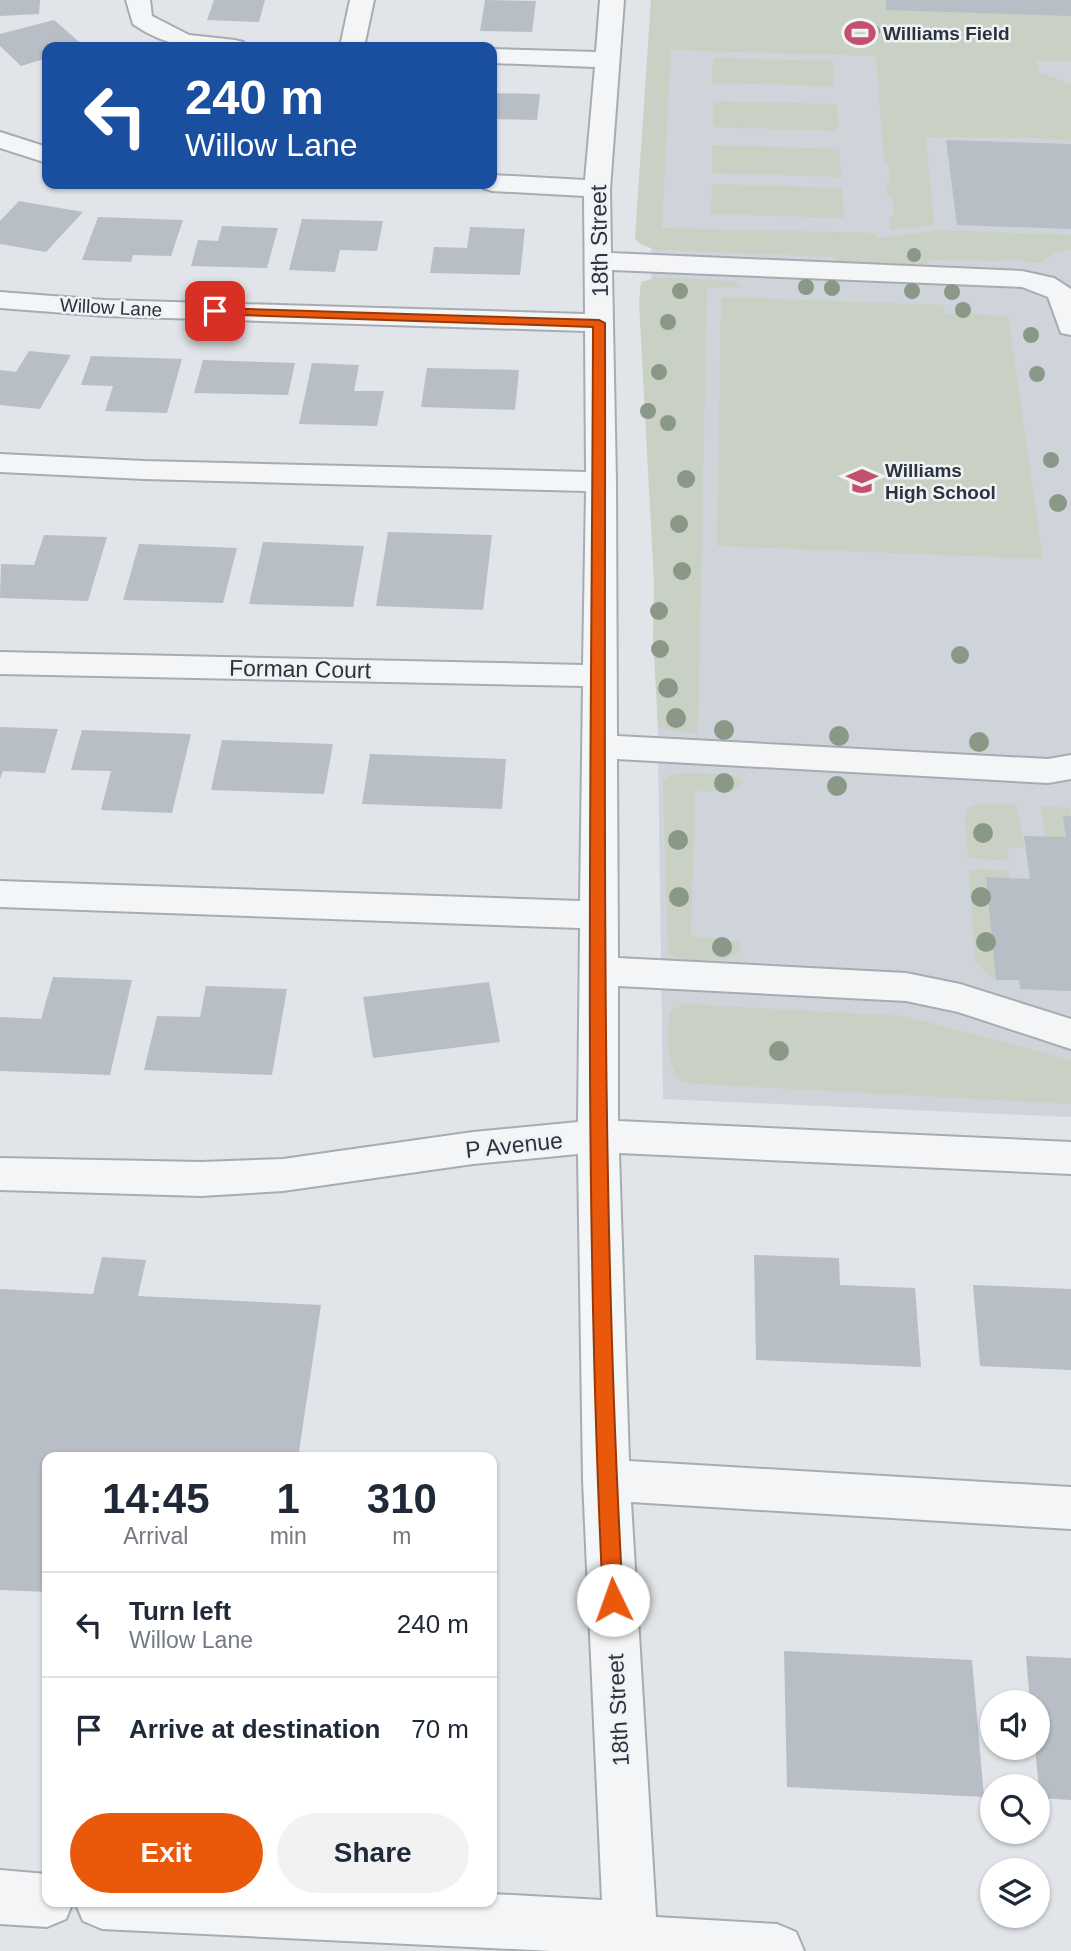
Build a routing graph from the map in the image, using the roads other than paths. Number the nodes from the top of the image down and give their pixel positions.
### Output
1 (138, 0) edge
2 (362, 0) edge
3 (612, 0) edge
4 (192, 42) edge
5 (353, 42) edge
6 (497, 56) edge
7 (607, 60) junction
8 (0, 141) edge
9 (42, 154) edge
10 (497, 183) edge
11 (597, 189) junction
12 (599, 261) junction
13 (0, 300) edge
14 (599, 323) junction
15 (1071, 327) edge
16 (0, 463) edge
17 (601, 482) junction
18 (0, 663) edge
19 (601, 676) junction
20 (601, 747) junction
21 (1071, 767) edge
22 (0, 894) edge
23 (600, 915) junction
24 (600, 971) junction
25 (1071, 1034) edge
26 (598, 1136) junction
27 (1071, 1158) edge
28 (0, 1174) edge
29 (606, 1480) junction
30 (1071, 1508) edge
31 (0, 1897) edge
32 (42, 1899) edge
33 (170, 1907) edge
34 (630, 1941) edge
35 (777, 1951) edge

1 - 4 street
2 - 5 street
3 - 7 street, 18th Street
6 - 7 street
7 - 11 street, 18th Street
8 - 9 street
10 - 11 street
11 - 12 street, 18th Street
12 - 14 street, 18th Street
12 - 15 street
13 - 14 street, Willow Lane
14 - 17 street, 18th Street
16 - 17 street
17 - 19 street, 18th Street
18 - 19 street, Forman Court
19 - 20 street, 18th Street
20 - 21 street
20 - 23 street, 18th Street
22 - 23 street
23 - 24 street, 18th Street
24 - 25 street
24 - 26 street, 18th Street
26 - 27 street, P Avenue
26 - 28 street, P Avenue
26 - 29 street, 18th Street
29 - 30 street
29 - 34 street, 18th Street
31 - 32 street
33 - 34 street
34 - 35 street

